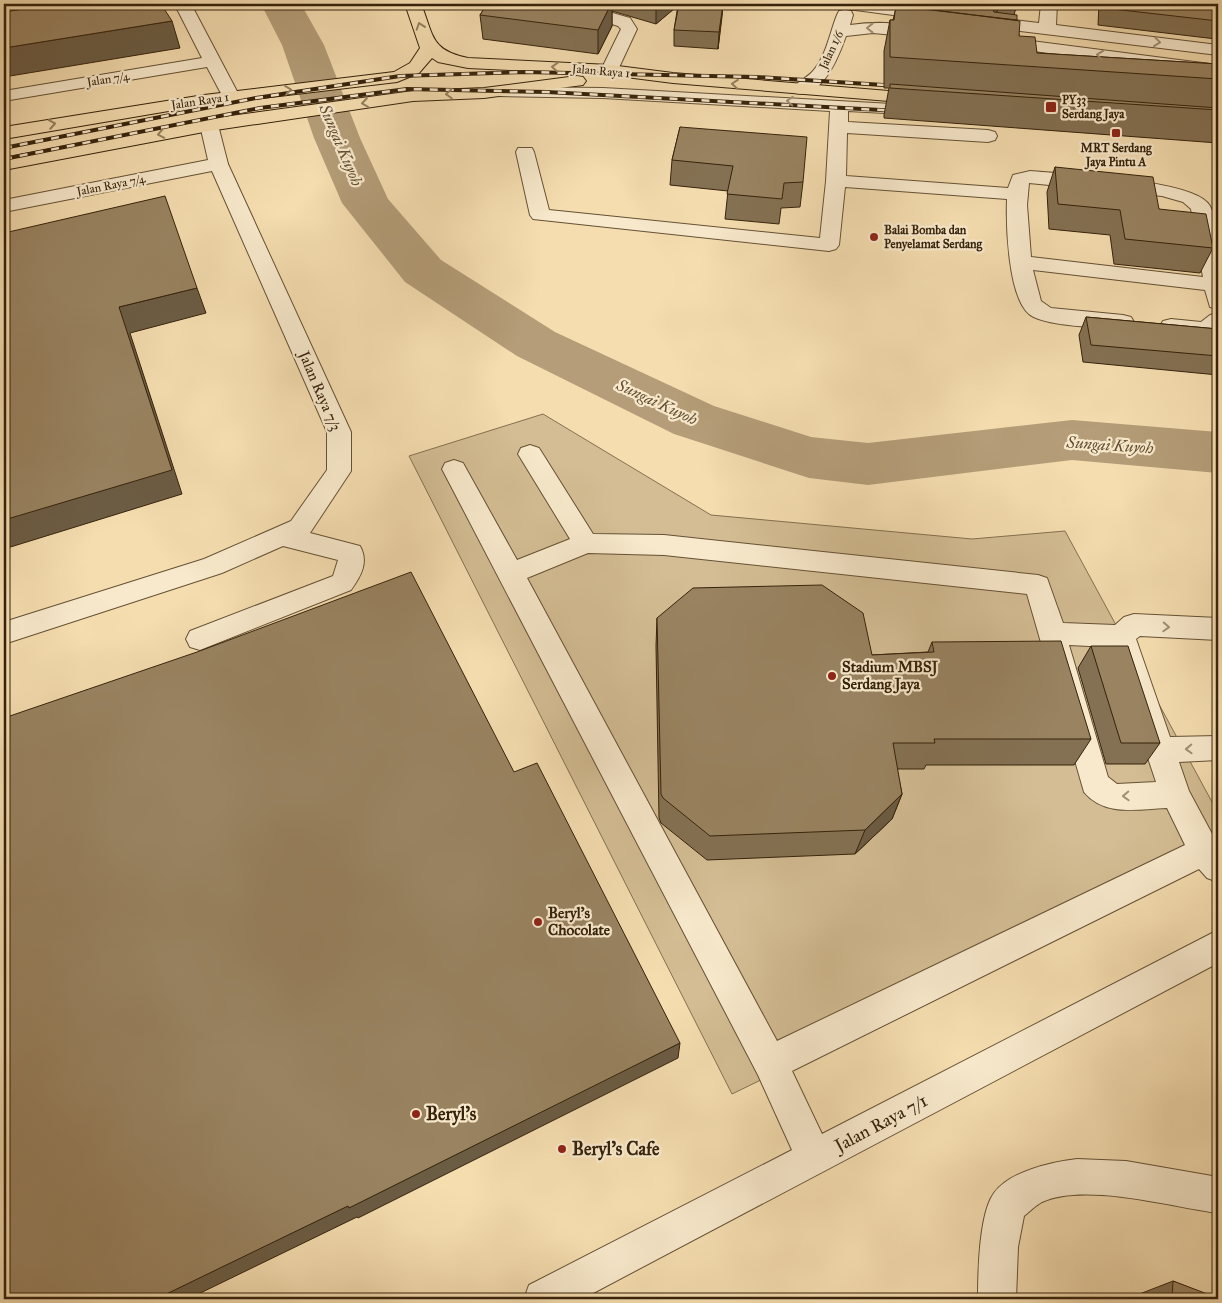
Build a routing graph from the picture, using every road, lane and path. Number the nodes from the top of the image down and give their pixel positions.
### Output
1 (16, 4) edge
2 (164, 4) edge
3 (183, 4) edge
4 (413, 4) edge
5 (565, 4) edge
6 (848, 4) edge
7 (1049, 4) edge
8 (4, 6) edge
9 (107, 14) edge
10 (943, 16) edge
11 (981, 21) edge
12 (1047, 29) junction
13 (841, 32) junction
14 (945, 36) edge
15 (984, 40) edge
16 (429, 48) junction
17 (1218, 50) edge
18 (213, 61) junction
19 (610, 70) junction
20 (1218, 70) edge
21 (673, 78) junction
22 (801, 89) junction
23 (484, 93) junction
24 (4, 96) edge
25 (235, 96) junction
26 (839, 104) junction
27 (941, 106) joint
28 (209, 125) junction
29 (838, 126) junction
30 (4, 133) edge
31 (988, 136) dead end
32 (524, 152) dead end
33 (4, 164) edge
34 (218, 164) junction
35 (836, 181) junction
36 (1016, 194) junction
37 (4, 206) edge
38 (1021, 262) junction
39 (1217, 293) edge
40 (1218, 320) edge
41 (530, 454) dead end
42 (454, 469) dead end
43 (282, 536) junction
44 (586, 543) junction
45 (511, 573) junction
46 (1218, 629) edge
47 (4, 633) edge
48 (1051, 634) junction
49 (1121, 636) junction
50 (200, 639) dead end
51 (1218, 748) edge
52 (1160, 750) junction
53 (1175, 794) junction
54 (1211, 860) edge
55 (1218, 946) edge
56 (770, 1063) junction
57 (814, 1158) junction
58 (1218, 1195) edge
59 (543, 1299) edge
60 (997, 1299) edge

1 - 8 street
2 - 9 street
3 - 18 street
16 -> 4 main road
5 - 19 street
6 - 10 street
6 - 13 street, Jalan 1/6
7 - 12 street
11 - 12 street
12 -> 17 street
14 -> 13 street
13 - 22 street, Jalan 1/6
20 -> 15 street
19 -> 16 main road, Jalan Raya 1
25 -> 16 main road, Jalan Raya 1
18 - 24 street, Jalan 7/4
18 - 25 street
19 - 21 main road, Jalan Raya 1
22 -> 21 main road, Jalan Raya 1
21 - 23 main road
22 - 27 main road, Jalan Raya 1
26 -> 23 street, Jalan Raya 1
23 -> 28 main road, Jalan Raya 1
30 -> 25 main road, Jalan Raya 1
26 - 27 street, Jalan Raya 1
26 - 29 street
28 -> 33 main road, Jalan Raya 1
28 - 34 street, Jalan Raya 7/3
29 - 31 street
29 - 35 street
32 - 35 street
34 - 37 street, Jalan Raya 7/4
34 - 43 street, Jalan Raya 7/3
35 - 36 street
36 - 38 street
36 - 39 street
38 - 39 street
38 - 40 street
41 - 44 street
42 - 45 street
43 - 47 street, Jalan Raya 7/3
43 - 50 street
44 - 45 street
44 - 48 street
45 - 56 street
49 -> 46 street
48 - 49 street
53 -> 48 street
49 - 52 street
51 -> 52 street
52 - 53 street
53 - 54 street
54 - 56 street
55 - 57 street, Jalan Raya 7/1
56 - 57 street
57 - 59 street, Jalan Raya 7/1
58 - 60 street

